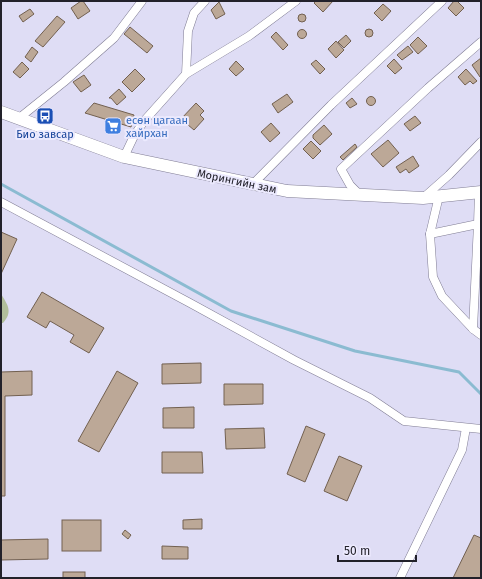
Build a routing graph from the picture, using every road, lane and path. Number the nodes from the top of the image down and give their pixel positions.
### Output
1 (142, 1) edge
2 (205, 1) edge
3 (296, 1) edge
4 (442, 1) edge
5 (481, 42) edge
6 (186, 74) junction
7 (1, 112) edge
8 (18, 119) junction
9 (481, 142) edge
10 (124, 157) junction
11 (253, 184) junction
12 (480, 192) edge
13 (359, 194) junction
14 (439, 196) junction
15 (422, 198) junction
16 (1, 202) edge
17 (480, 224) edge
18 (430, 234) junction
19 (473, 329) junction
20 (481, 335) edge
21 (466, 428) junction
22 (481, 429) edge
23 (400, 578) edge

1 - 8 street
2 - 6 street
3 - 6 street
4 - 11 street
5 - 13 street
6 - 10 street
7 - 8 main road, Морингийн зам
8 - 10 main road, Морингийн зам
9 - 15 street
10 - 11 main road, Морингийн зам
11 - 13 main road, Морингийн зам
12 - 14 main road, Морингийн зам
12 - 17 street
13 - 15 main road, Морингийн зам
14 - 15 main road, Морингийн зам
14 - 18 street
16 - 21 street
17 - 18 street
17 - 19 street
18 - 19 street
19 - 20 street
21 - 22 street
21 - 23 street

